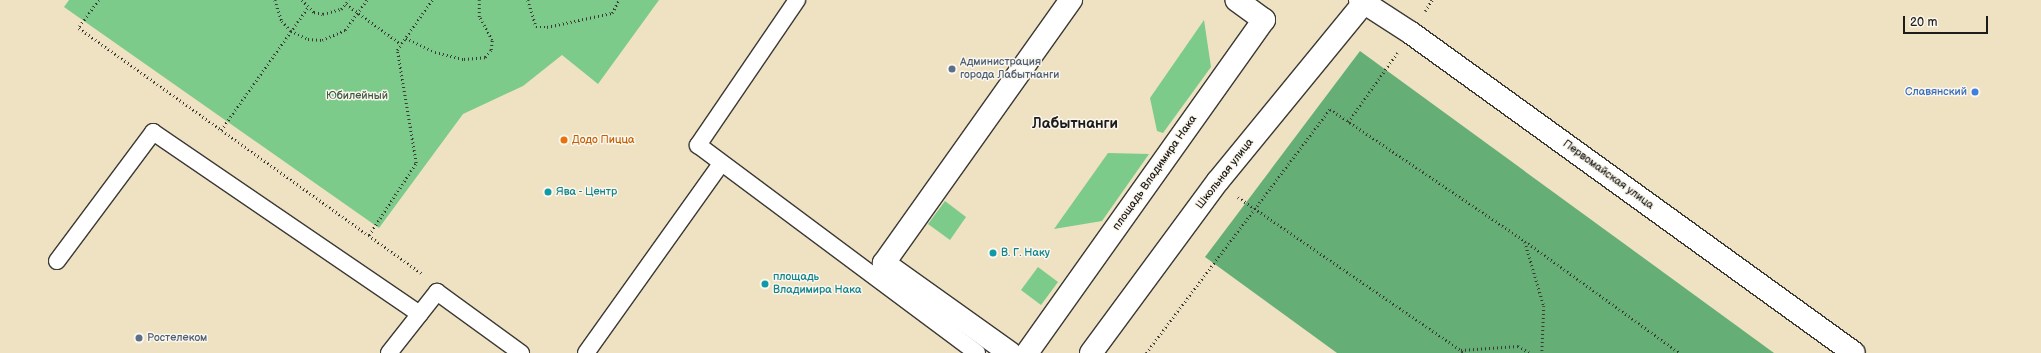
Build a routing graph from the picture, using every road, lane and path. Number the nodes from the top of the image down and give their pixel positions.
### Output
1 (93, 0) edge
2 (99, 0) edge
3 (275, 0) edge
4 (302, 0) edge
5 (349, 0) edge
6 (367, 0) edge
7 (432, 0) edge
8 (479, 0) edge
9 (528, 0) edge
10 (619, 0) edge
11 (797, 0) edge
12 (1071, 0) edge
13 (1236, 0) edge
14 (1432, 0) edge
15 (1363, 1) edge
16 (96, 3) junction
17 (346, 4) junction
18 (308, 8) junction
19 (358, 13) junction
20 (291, 31) junction
21 (1411, 33) junction
22 (406, 38) junction
23 (401, 44) junction
24 (1348, 122) junction
25 (221, 130) junction
26 (722, 164) junction
27 (1252, 208) junction
28 (369, 235) junction
29 (1525, 241) junction
30 (57, 261) dead end
31 (437, 292) junction
32 (420, 314) junction
33 (1460, 350) junction
34 (389, 353) edge
35 (521, 353) edge
36 (586, 353) edge
37 (977, 353) edge
38 (1010, 353) edge
39 (1027, 353) edge
40 (1091, 353) edge
41 (1146, 353) edge
42 (1465, 353) edge
43 (1530, 353) edge
44 (1542, 353) edge
45 (1680, 353) edge
46 (1854, 353) edge

1 - 16 path
2 - 16 path
3 - 20 path
4 - 18 path
5 - 17 path
6 - 19 path
7 - 22 path
8 - 22 path
9 - 10 path
11 - 26 lane
12 - 38 street
13 - 39 street, площадь Владимира Нака
14 - 21 path
15 - 21 street, Первомайская улица
15 - 40 street, Школьная улица
16 - 25 path
17 - 18 path
17 - 19 path
18 - 20 path
19 - 20 path
19 - 23 path
20 - 25 path
21 - 24 path
21 - 46 street, Первомайская улица
22 - 23 path
23 - 28 path
24 - 27 path
24 - 29 path
25 - 28 path
26 - 36 lane
26 - 37 lane
27 - 33 path
27 - 41 path
28 - 31 path
29 - 44 path
29 - 45 path
30 - 32 lane
31 - 32 lane
31 - 35 lane
32 - 34 lane
33 - 42 path
33 - 43 path

